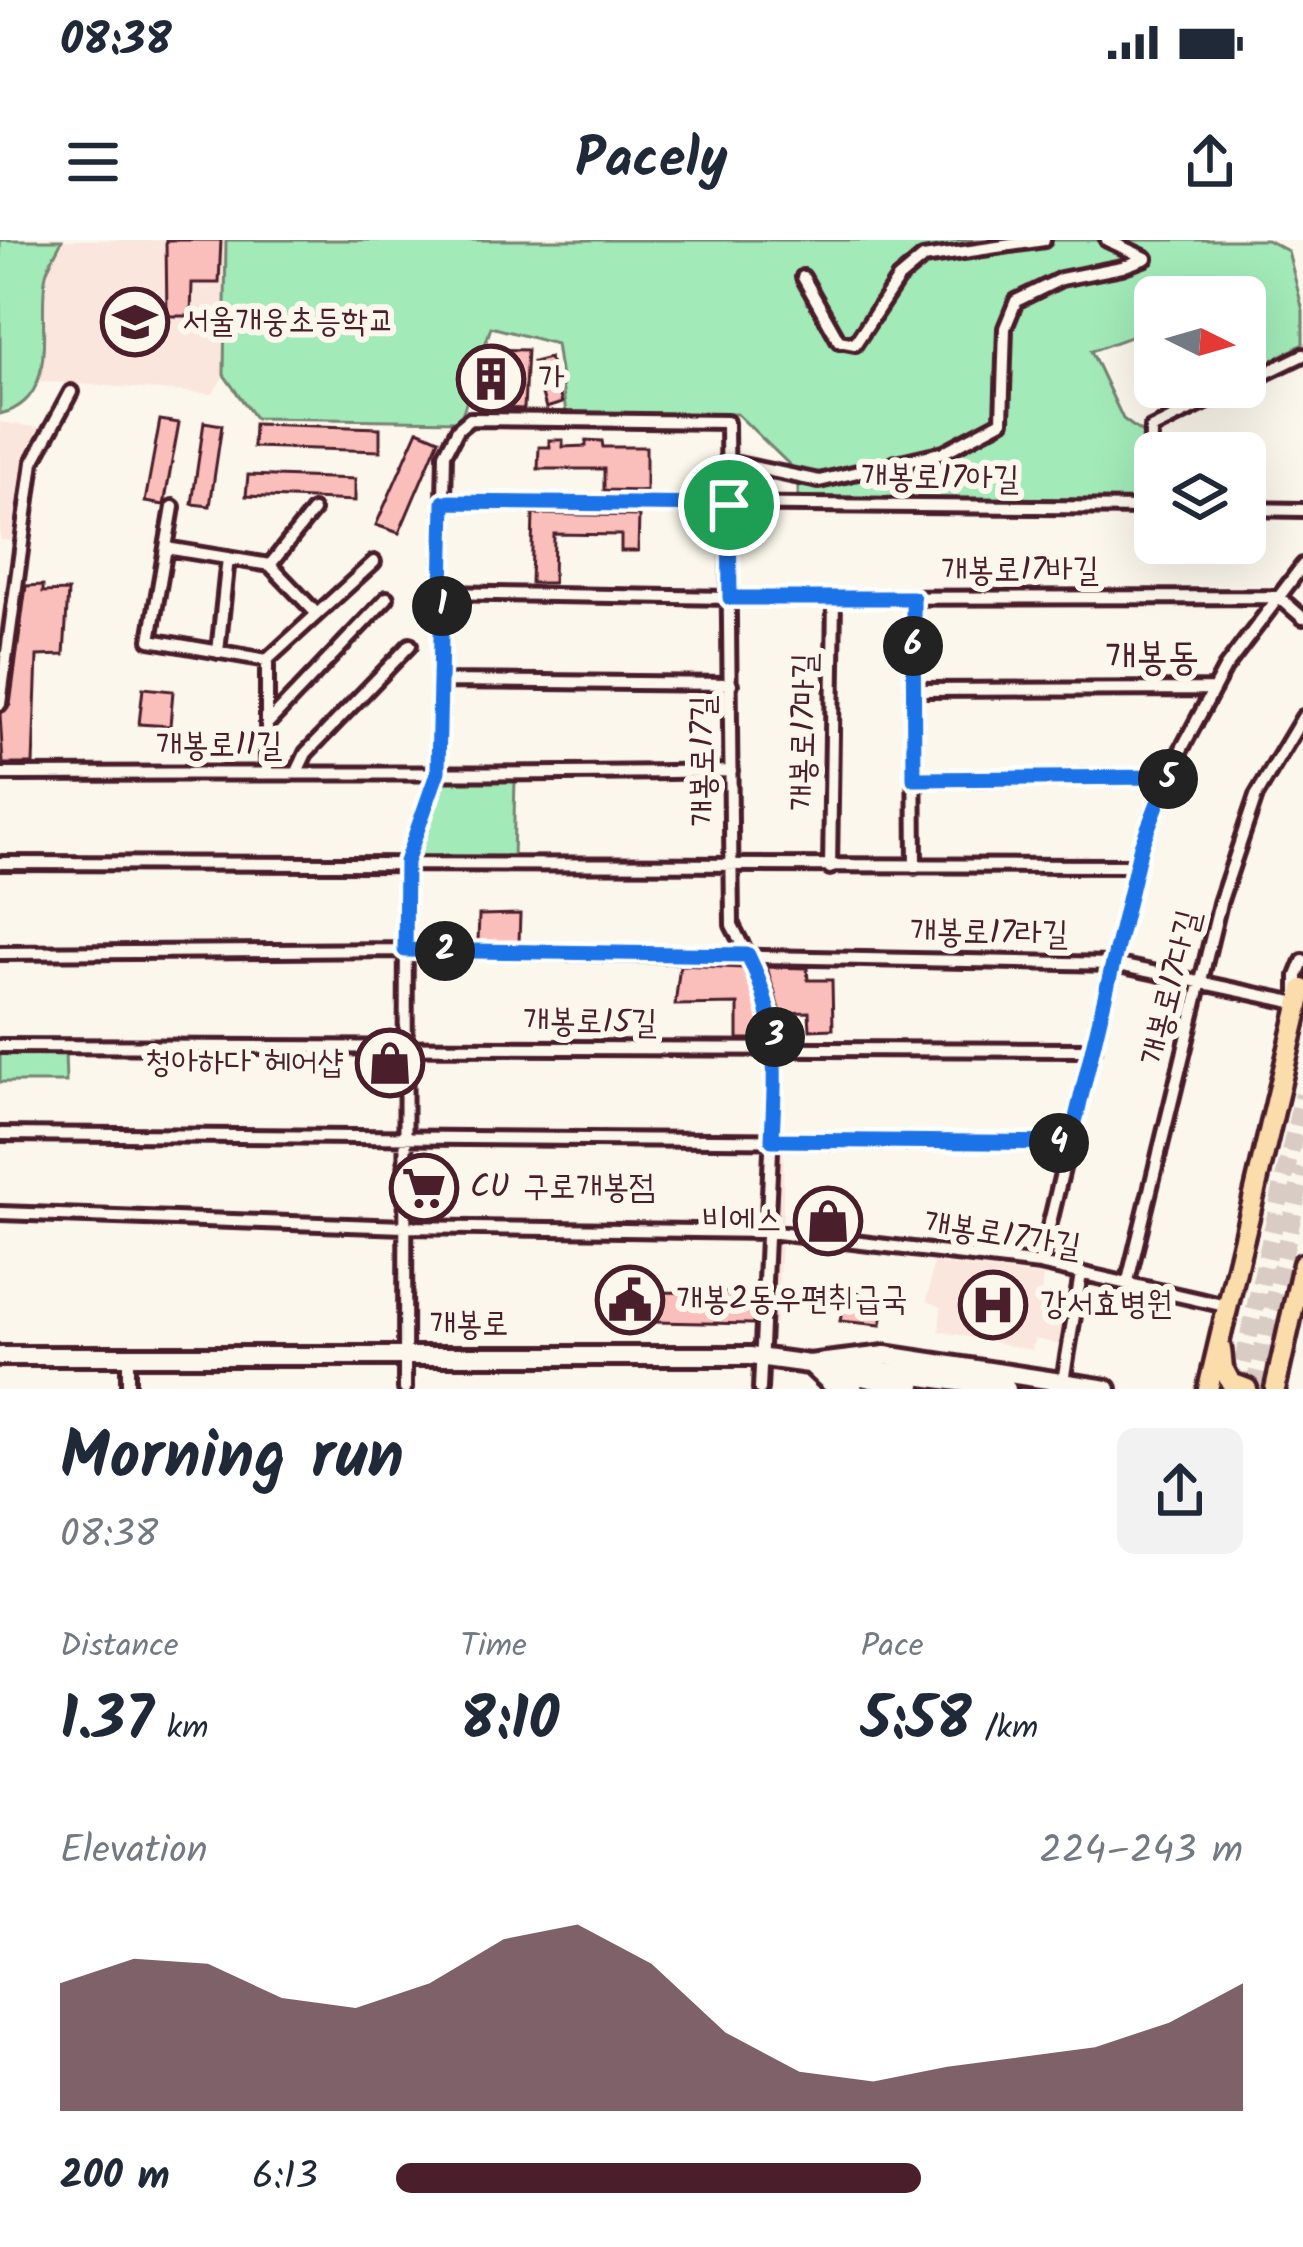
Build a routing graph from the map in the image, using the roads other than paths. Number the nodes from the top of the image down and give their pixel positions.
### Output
1 (1044, 240) edge
2 (1107, 240) edge
3 (803, 277) dead end
4 (1303, 355) edge
5 (1266, 373) edge
6 (71, 392) dead end
7 (1194, 408) edge
8 (1151, 432) edge
9 (728, 462) junction
10 (444, 502) junction
11 (729, 505) junction
12 (173, 507) dead end
13 (1134, 508) edge
14 (1266, 509) edge
15 (1303, 510) edge
16 (313, 511) dead end
17 (166, 548) junction
18 (228, 558) junction
19 (374, 562) dead end
20 (270, 565) junction
21 (1303, 565) edge
22 (0, 578) edge
23 (17, 578) junction
24 (442, 593) junction
25 (1279, 597) junction
26 (387, 598) dead end
27 (730, 598) junction
28 (834, 598) junction
29 (913, 598) junction
30 (317, 614) junction
31 (1303, 618) edge
32 (410, 645) dead end
33 (218, 652) junction
34 (266, 660) junction
35 (2, 678) edge
36 (441, 681) junction
37 (730, 683) junction
38 (1214, 689) junction
39 (914, 690) junction
40 (0, 704) edge
41 (1303, 717) edge
42 (267, 724) junction
43 (438, 771) junction
44 (731, 771) junction
45 (267, 772) junction
46 (297, 772) junction
47 (0, 774) edge
48 (1168, 777) junction
49 (914, 779) junction
50 (406, 862) junction
51 (0, 863) edge
52 (1136, 866) junction
53 (915, 867) junction
54 (732, 868) junction
55 (830, 868) junction
56 (405, 950) junction
57 (0, 953) edge
58 (748, 955) junction
59 (1303, 961) edge
60 (1114, 964) junction
61 (1198, 981) junction
62 (1300, 996) edge
63 (0, 1046) edge
64 (405, 1048) junction
65 (1094, 1050) junction
66 (776, 1052) junction
67 (0, 1134) edge
68 (405, 1139) junction
69 (772, 1140) junction
70 (1070, 1143) junction
71 (0, 1214) edge
72 (405, 1227) junction
73 (768, 1232) junction
74 (1040, 1264) junction
75 (1303, 1264) edge
76 (1081, 1274) junction
77 (1127, 1285) junction
78 (1226, 1306) junction
79 (1219, 1338) junction
80 (406, 1355) junction
81 (0, 1356) edge
82 (128, 1356) junction
83 (764, 1357) junction
84 (809, 1364) junction
85 (1063, 1381) junction
86 (1271, 1386) edge
87 (128, 1389) edge
88 (405, 1389) edge
89 (760, 1389) edge
90 (854, 1389) edge
91 (910, 1389) edge
92 (1007, 1389) edge
93 (1107, 1389) edge
94 (1208, 1389) edge
95 (1247, 1389) edge

1 - 3 street
2 - 9 street
4 - 5 street, 개봉로17아길
6 - 23 street
7 - 8 street, 개봉로17아길
9 - 10 street, 개봉로17길
9 - 11 street, 개봉로17길
10 - 11 street
10 - 24 street
11 - 13 street, 개봉로17아길
11 - 27 street, 개봉로17길
12 - 17 street
14 - 15 street
16 - 20 street
17 - 18 street
17 - 33 street
18 - 20 street
18 - 33 street
19 - 30 street
20 - 30 street
21 - 25 street
22 - 23 street
23 - 35 street
24 - 27 street
24 - 36 street
25 - 29 street, 개봉로17바길
25 - 31 street
25 - 38 street
26 - 42 street
27 - 28 street, 개봉로17바길
27 - 37 street, 개봉로17길
28 - 29 street, 개봉로17바길
28 - 55 street, 개봉로17마길
29 - 39 street
30 - 34 street
32 - 46 street
33 - 34 street
34 - 42 street
35 - 40 street
36 - 37 street
36 - 43 street
37 - 44 street, 개봉로17길
38 - 39 street
38 - 48 street
39 - 49 street
41 - 61 street, 개봉로17다길
42 - 45 street
43 - 44 street
43 - 46 street, 개봉로11길
43 - 50 street
44 - 54 street, 개봉로17길
45 - 46 street, 개봉로11길
45 - 47 street, 개봉로11길
48 - 49 street
48 - 52 street
49 - 53 street
50 - 51 street
50 - 54 street
50 - 56 street
52 - 53 street
52 - 60 street
53 - 55 street
54 - 55 street
54 - 58 street, 개봉로17길
56 - 57 street
56 - 58 street, 개봉로15길
56 - 64 street
58 - 60 street, 개봉로17라길
58 - 66 street, 개봉로17길
59 - 62 street
60 - 61 street, 개봉로17라길
60 - 65 street
61 - 62 street, 개봉로17라길
61 - 77 street, 개봉로17다길
62 - 78 main road
63 - 64 street
64 - 66 street, 개봉로15길
64 - 68 street
65 - 66 street
65 - 70 street
66 - 69 street, 개봉로17길
67 - 68 street
68 - 69 street
68 - 72 street
69 - 70 street
69 - 73 street, 개봉로17길
70 - 74 street
71 - 72 street
72 - 73 street
72 - 80 street
73 - 74 street, 개봉로17가길
73 - 83 street, 개봉로17길
74 - 76 street, 개봉로17가길
75 - 86 main road
76 - 77 street, 개봉로17가길
76 - 85 street
77 - 78 street, 개봉로17가길
78 - 79 main road
79 - 94 main road
79 - 95 main road
80 - 82 main road, 개봉로
80 - 83 main road, 개봉로
80 - 88 street
81 - 82 main road, 개봉로
82 - 87 street
83 - 84 main road, 개봉로
83 - 89 street, 개봉로17길
84 - 85 main road
84 - 90 main road
84 - 91 main road, 개봉로
84 - 92 main road, 개봉로
85 - 93 main road

